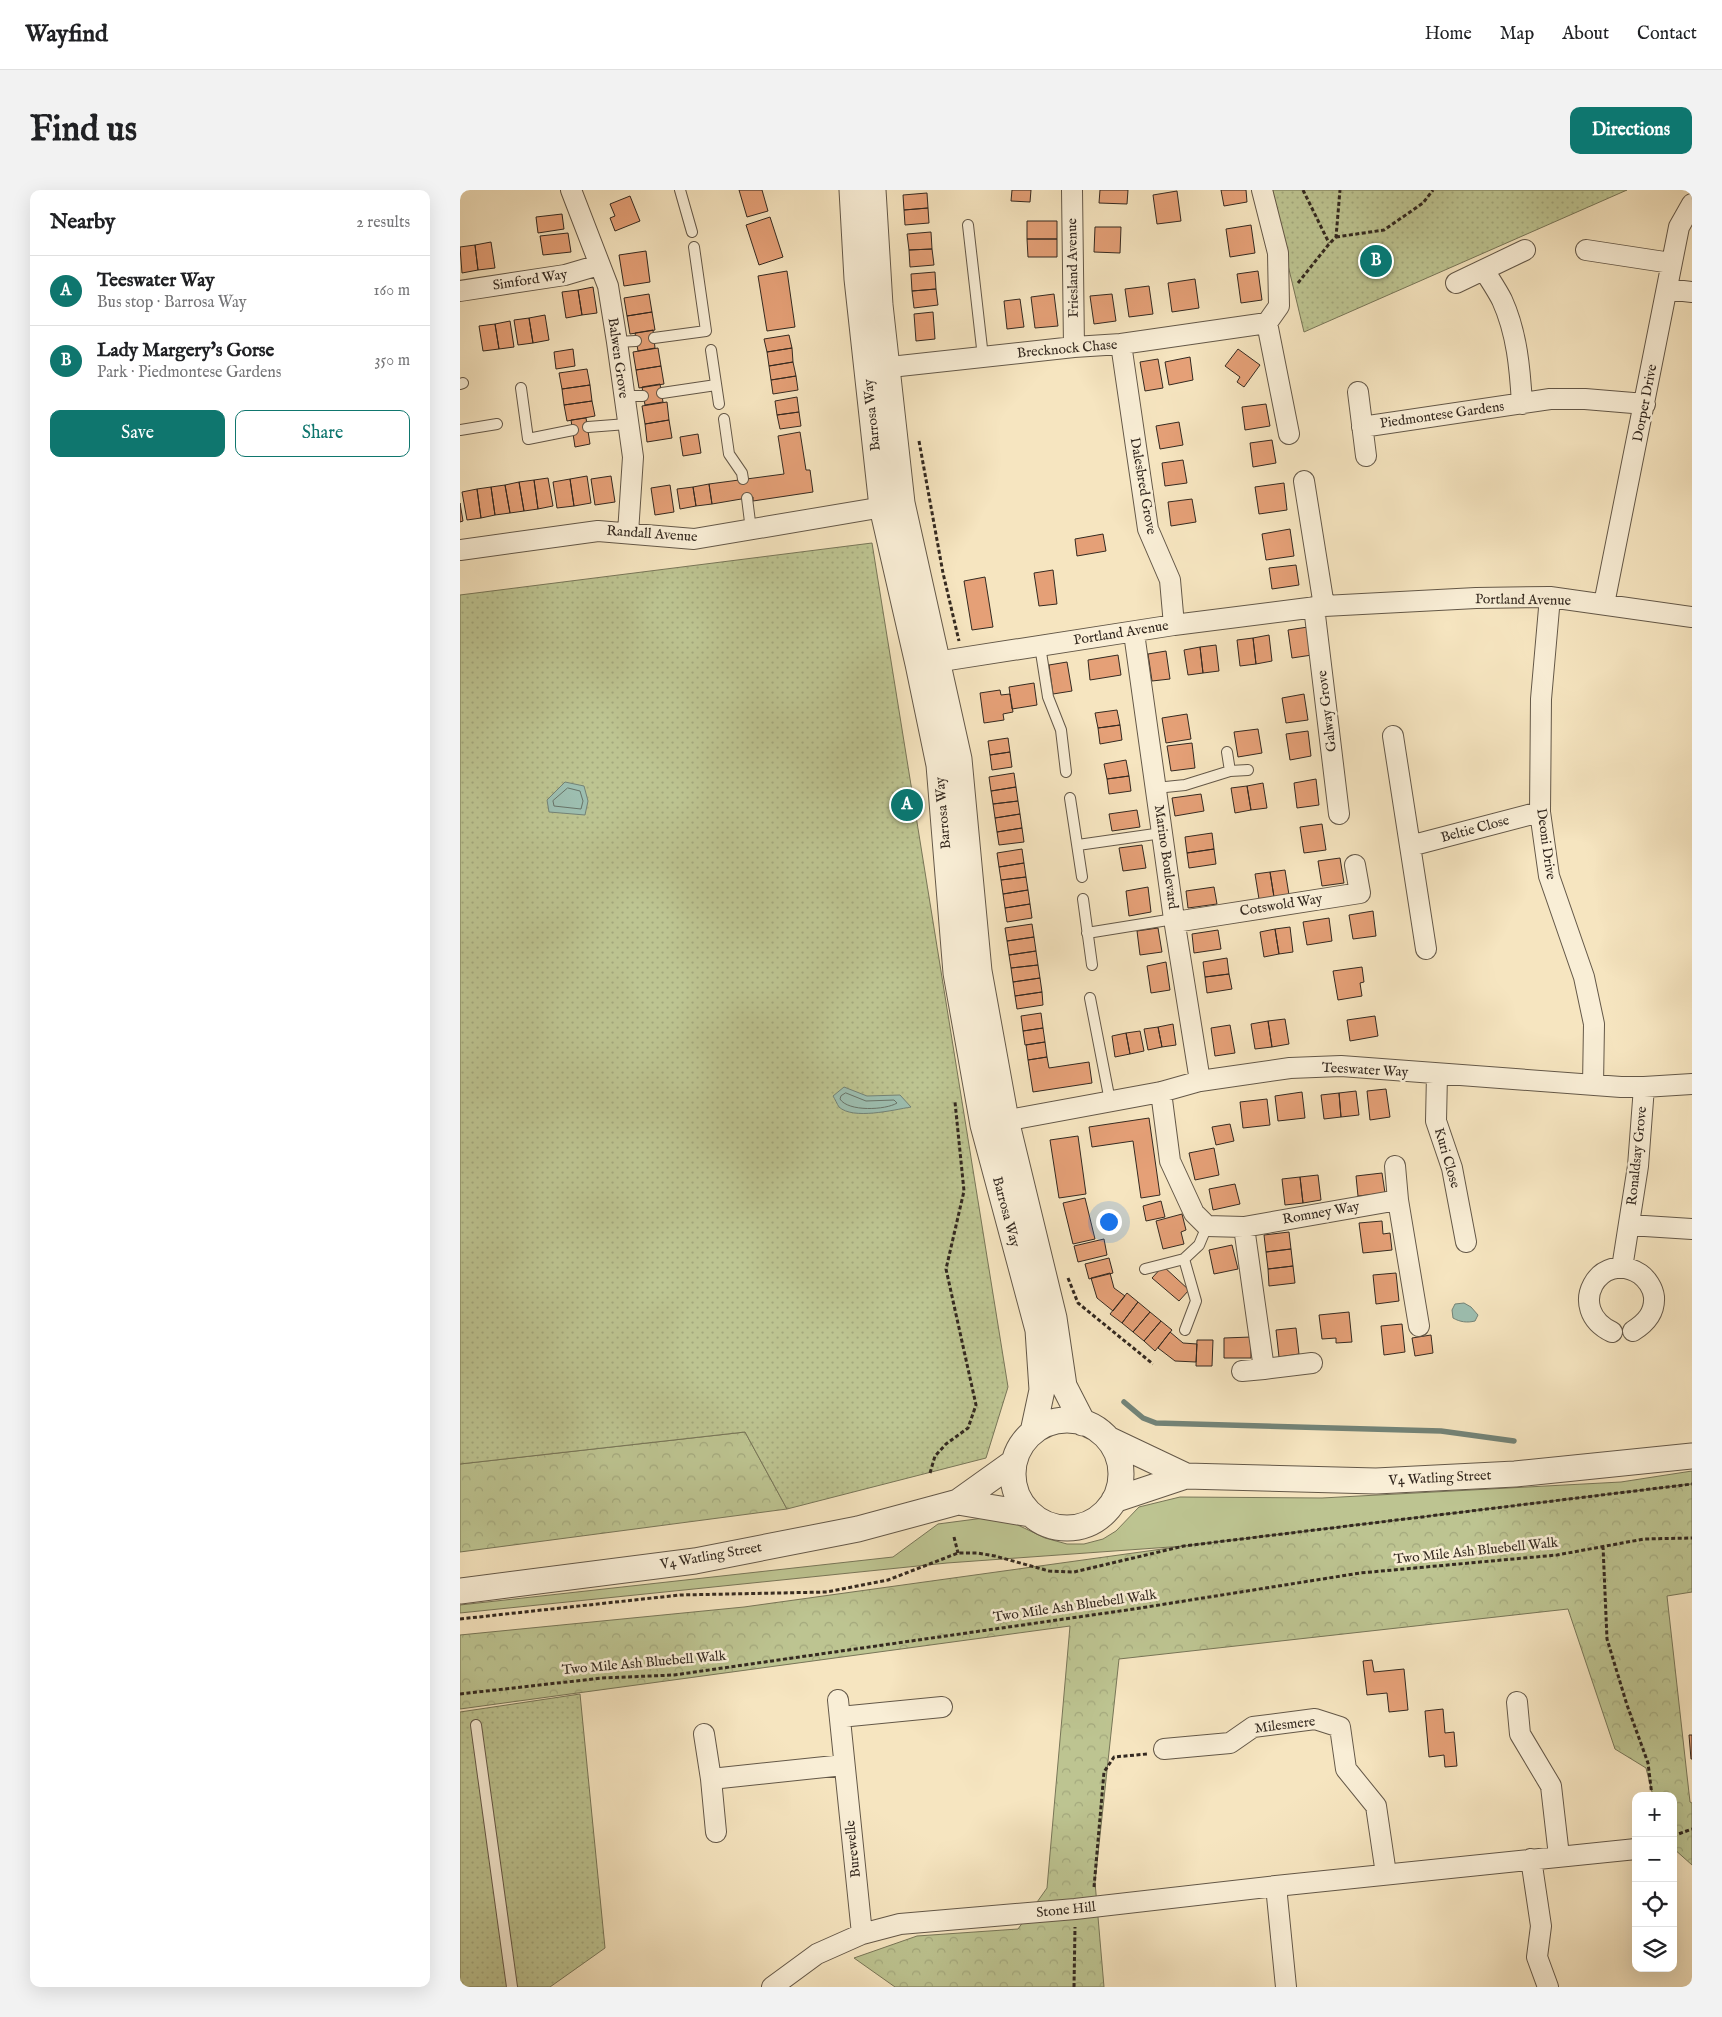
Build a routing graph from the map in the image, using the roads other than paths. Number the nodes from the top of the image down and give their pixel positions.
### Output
1 (570, 190) edge
2 (680, 190) edge
3 (852, 190) edge
4 (873, 190) edge
5 (1072, 190) edge
6 (1262, 190) edge
7 (1692, 204) edge
8 (968, 225) dead end
9 (692, 232) dead end
10 (694, 247) dead end
11 (1525, 250) dead end
12 (1586, 250) dead end
13 (1672, 263) junction
14 (599, 265) junction
15 (1484, 270) junction
16 (1456, 283) dead end
17 (1667, 290) junction
18 (460, 291) edge
19 (1692, 292) edge
20 (1267, 323) junction
21 (654, 338) dead end
22 (1120, 344) junction
23 (1074, 347) junction
24 (711, 350) dead end
25 (983, 357) junction
26 (877, 369) junction
27 (716, 385) junction
28 (521, 388) dead end
29 (1358, 392) dead end
30 (662, 393) dead end
31 (624, 396) junction
32 (644, 396) dead end
33 (719, 404) dead end
34 (1522, 404) junction
35 (1645, 404) junction
36 (724, 419) dead end
37 (497, 424) dead end
38 (628, 424) junction
39 (588, 427) dead end
40 (1362, 428) junction
41 (460, 430) edge
42 (573, 430) dead end
43 (1289, 434) dead end
44 (1366, 456) dead end
45 (743, 479) dead end
46 (1304, 481) dead end
47 (747, 498) dead end
48 (892, 505) junction
49 (751, 530) junction
50 (628, 533) junction
51 (460, 550) edge
52 (1550, 597) junction
53 (1604, 604) junction
54 (1319, 607) junction
55 (1692, 618) edge
56 (1174, 625) junction
57 (1134, 632) junction
58 (1040, 646) junction
59 (928, 663) junction
60 (1394, 736) dead end
61 (1227, 752) dead end
62 (1248, 770) dead end
63 (1066, 772) dead end
64 (1230, 772) junction
65 (1156, 788) junction
66 (1070, 798) dead end
67 (1540, 812) junction
68 (1339, 814) dead end
69 (1162, 833) junction
70 (1078, 845) junction
71 (1410, 846) junction
72 (1355, 865) dead end
73 (1082, 876) dead end
74 (1083, 899) dead end
75 (1175, 920) junction
76 (1087, 932) junction
77 (1426, 949) dead end
78 (1092, 965) dead end
79 (1090, 998) dead end
80 (1437, 1074) junction
81 (1200, 1082) junction
82 (1692, 1084) edge
83 (1593, 1085) junction
84 (1644, 1087) junction
85 (1161, 1092) junction
86 (1110, 1100) junction
87 (995, 1123) junction
88 (1395, 1166) dead end
89 (1398, 1200) junction
90 (1629, 1225) junction
91 (1207, 1226) junction
92 (1244, 1227) junction
93 (1692, 1229) edge
94 (1466, 1242) dead end
95 (1184, 1259) junction
96 (1622, 1268) junction
97 (1146, 1269) dead end
98 (1419, 1326) dead end
99 (1185, 1330) dead end
100 (1633, 1331) dead end
101 (1612, 1332) dead end
102 (1312, 1364) dead end
103 (1264, 1369) junction
104 (1242, 1371) dead end
105 (1083, 1423) junction
106 (1033, 1432) junction
107 (1108, 1439) junction
108 (1692, 1456) edge
109 (1014, 1462) junction
110 (1186, 1476) junction
111 (1114, 1500) junction
112 (958, 1502) junction
113 (1030, 1514) junction
114 (460, 1591) edge
115 (1517, 1702) dead end
116 (942, 1707) dead end
117 (476, 1725) dead end
118 (704, 1734) dead end
119 (1164, 1750) road end
120 (844, 1765) junction
121 (711, 1779) junction
122 (716, 1832) dead end
123 (1632, 1849) edge
124 (1559, 1856) junction
125 (1531, 1859) junction
126 (1386, 1874) junction
127 (1276, 1886) junction
128 (862, 1934) junction
129 (512, 1987) edge
130 (772, 1987) edge
131 (1286, 1987) edge
132 (1548, 1987) edge

1 - 14 street, Balwen Grove
2 - 9 lane
3 - 26 street, Barrosa Way
4 - 26 street, Barrosa Way
5 - 23 street, Friesland Avenue
6 - 20 street
7 - 13 street, Dorper Drive
8 - 25 lane
10 - 21 lane
11 - 15 street
12 - 13 street
13 - 17 street, Dorper Drive
14 - 18 street, Simford Way
14 - 31 street, Balwen Grove
15 - 16 street
15 - 34 street, Piedmontese Gardens
17 - 19 street
17 - 35 street, Dorper Drive
20 - 22 street, Brecknock Chase
20 - 43 street
22 - 23 street, Brecknock Chase
22 - 56 street, Dalesbred Grove
23 - 25 street, Brecknock Chase
24 - 27 lane
25 - 26 street, Brecknock Chase
26 - 48 street, Barrosa Way
27 - 30 lane
27 - 33 lane
28 - 42 lane
29 - 40 street, Piedmontese Gardens
31 - 32 lane
31 - 38 street, Balwen Grove
34 - 35 street, Piedmontese Gardens
34 - 40 street, Piedmontese Gardens
35 - 53 street, Dorper Drive
36 - 45 lane
37 - 41 lane
38 - 39 lane
38 - 50 street, Balwen Grove
40 - 44 street, Piedmontese Gardens
46 - 54 street
47 - 49 lane
48 - 49 street, Randall Avenue
48 - 59 street, Barrosa Way
49 - 50 street, Randall Avenue
50 - 51 street, Randall Avenue
52 - 53 street, Portland Avenue
52 - 54 street, Portland Avenue
52 - 67 street, Deoni Drive
53 - 55 street, Portland Avenue
54 - 56 street, Portland Avenue
54 - 68 street, Galway Grove
56 - 57 street, Portland Avenue
57 - 58 street, Portland Avenue
57 - 65 street, Marino Boulevard
58 - 59 street, Portland Avenue
58 - 63 lane
59 - 87 street, Barrosa Way
60 - 71 street
61 - 64 lane
62 - 64 lane
64 - 65 lane
65 - 69 street, Marino Boulevard
66 - 70 lane
67 - 71 street, Beltie Close
67 - 83 street, Deoni Drive
69 - 70 lane
69 - 75 street, Marino Boulevard
70 - 73 lane
71 - 77 street
72 - 75 street, Cotswold Way
74 - 76 lane
75 - 76 lane
75 - 81 street, Marino Boulevard
76 - 78 lane
79 - 86 lane
80 - 81 street, Teeswater Way
80 - 83 street, Teeswater Way
80 - 94 street, Kuri Close
81 - 85 street, Teeswater Way
82 - 84 street, Teeswater Way
83 - 84 street, Teeswater Way
84 - 90 street, Ronaldsay Grove
85 - 86 street, Teeswater Way
85 - 91 street
86 - 87 street, Teeswater Way
87 - 105 street, Barrosa Way
87 - 106 street, Barrosa Way
88 - 89 street
89 - 92 street, Romney Way
89 - 98 street
90 - 93 street, Ronaldsay Grove
90 - 96 street, Ronaldsay Grove
91 - 92 street, Romney Way
91 - 95 lane
92 - 103 street
95 - 97 lane
95 - 99 lane
96 - 100 street
96 - 101 street
102 - 103 street
103 - 104 street
105 - 106 street
105 - 107 street
106 - 109 street
107 - 110 street, V4 Watling Street
107 - 111 street
108 - 110 street, V4 Watling Street
109 - 112 street, V4 Watling Street
109 - 113 street
110 - 111 street, V4 Watling Street
111 - 113 street
112 - 113 street, V4 Watling Street
112 - 114 street, V4 Watling Street
115 - 124 street
116 - 120 street, Burewelle
117 - 129 lane
118 - 121 street
119 - 126 street, Milesmere
120 - 121 street
120 - 128 street, Burewelle
121 - 122 street
123 - 124 street
124 - 125 street
125 - 126 street
125 - 132 street
126 - 127 street
127 - 128 street, Stone Hill
127 - 131 street
128 - 130 street, Stone Hill

